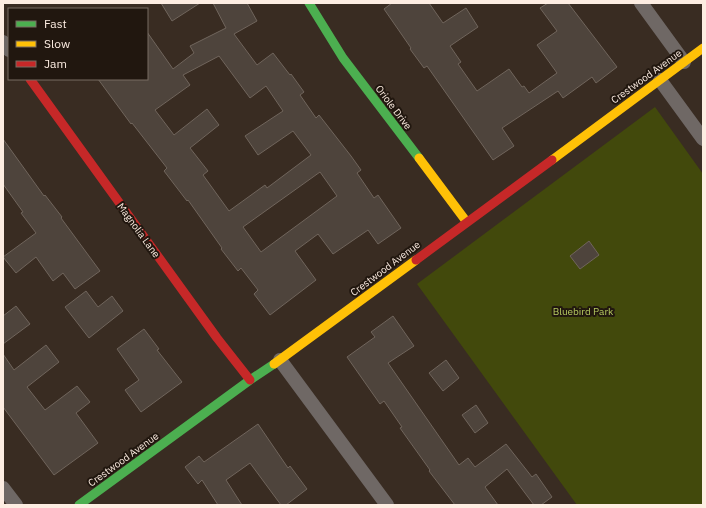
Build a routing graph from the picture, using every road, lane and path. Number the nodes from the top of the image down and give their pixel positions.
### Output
1 (309, 3) edge
2 (641, 3) edge
3 (703, 48) edge
4 (684, 62) junction
5 (31, 80) edge
6 (660, 80) junction
7 (703, 139) edge
8 (466, 221) junction
9 (280, 360) junction
10 (250, 380) junction
11 (3, 488) edge
12 (16, 505) edge
13 (79, 505) edge
14 (386, 505) edge

1 - 8 street, Oriole Drive
2 - 4 street
3 - 4 street, Crestwood Avenue
4 - 6 street, Crestwood Avenue
5 - 10 street, Magnolia Lane
6 - 7 street
6 - 8 street, Crestwood Avenue
8 - 9 street, Crestwood Avenue
9 - 10 street, Crestwood Avenue
9 - 14 street
10 - 13 street, Crestwood Avenue
11 - 12 street

